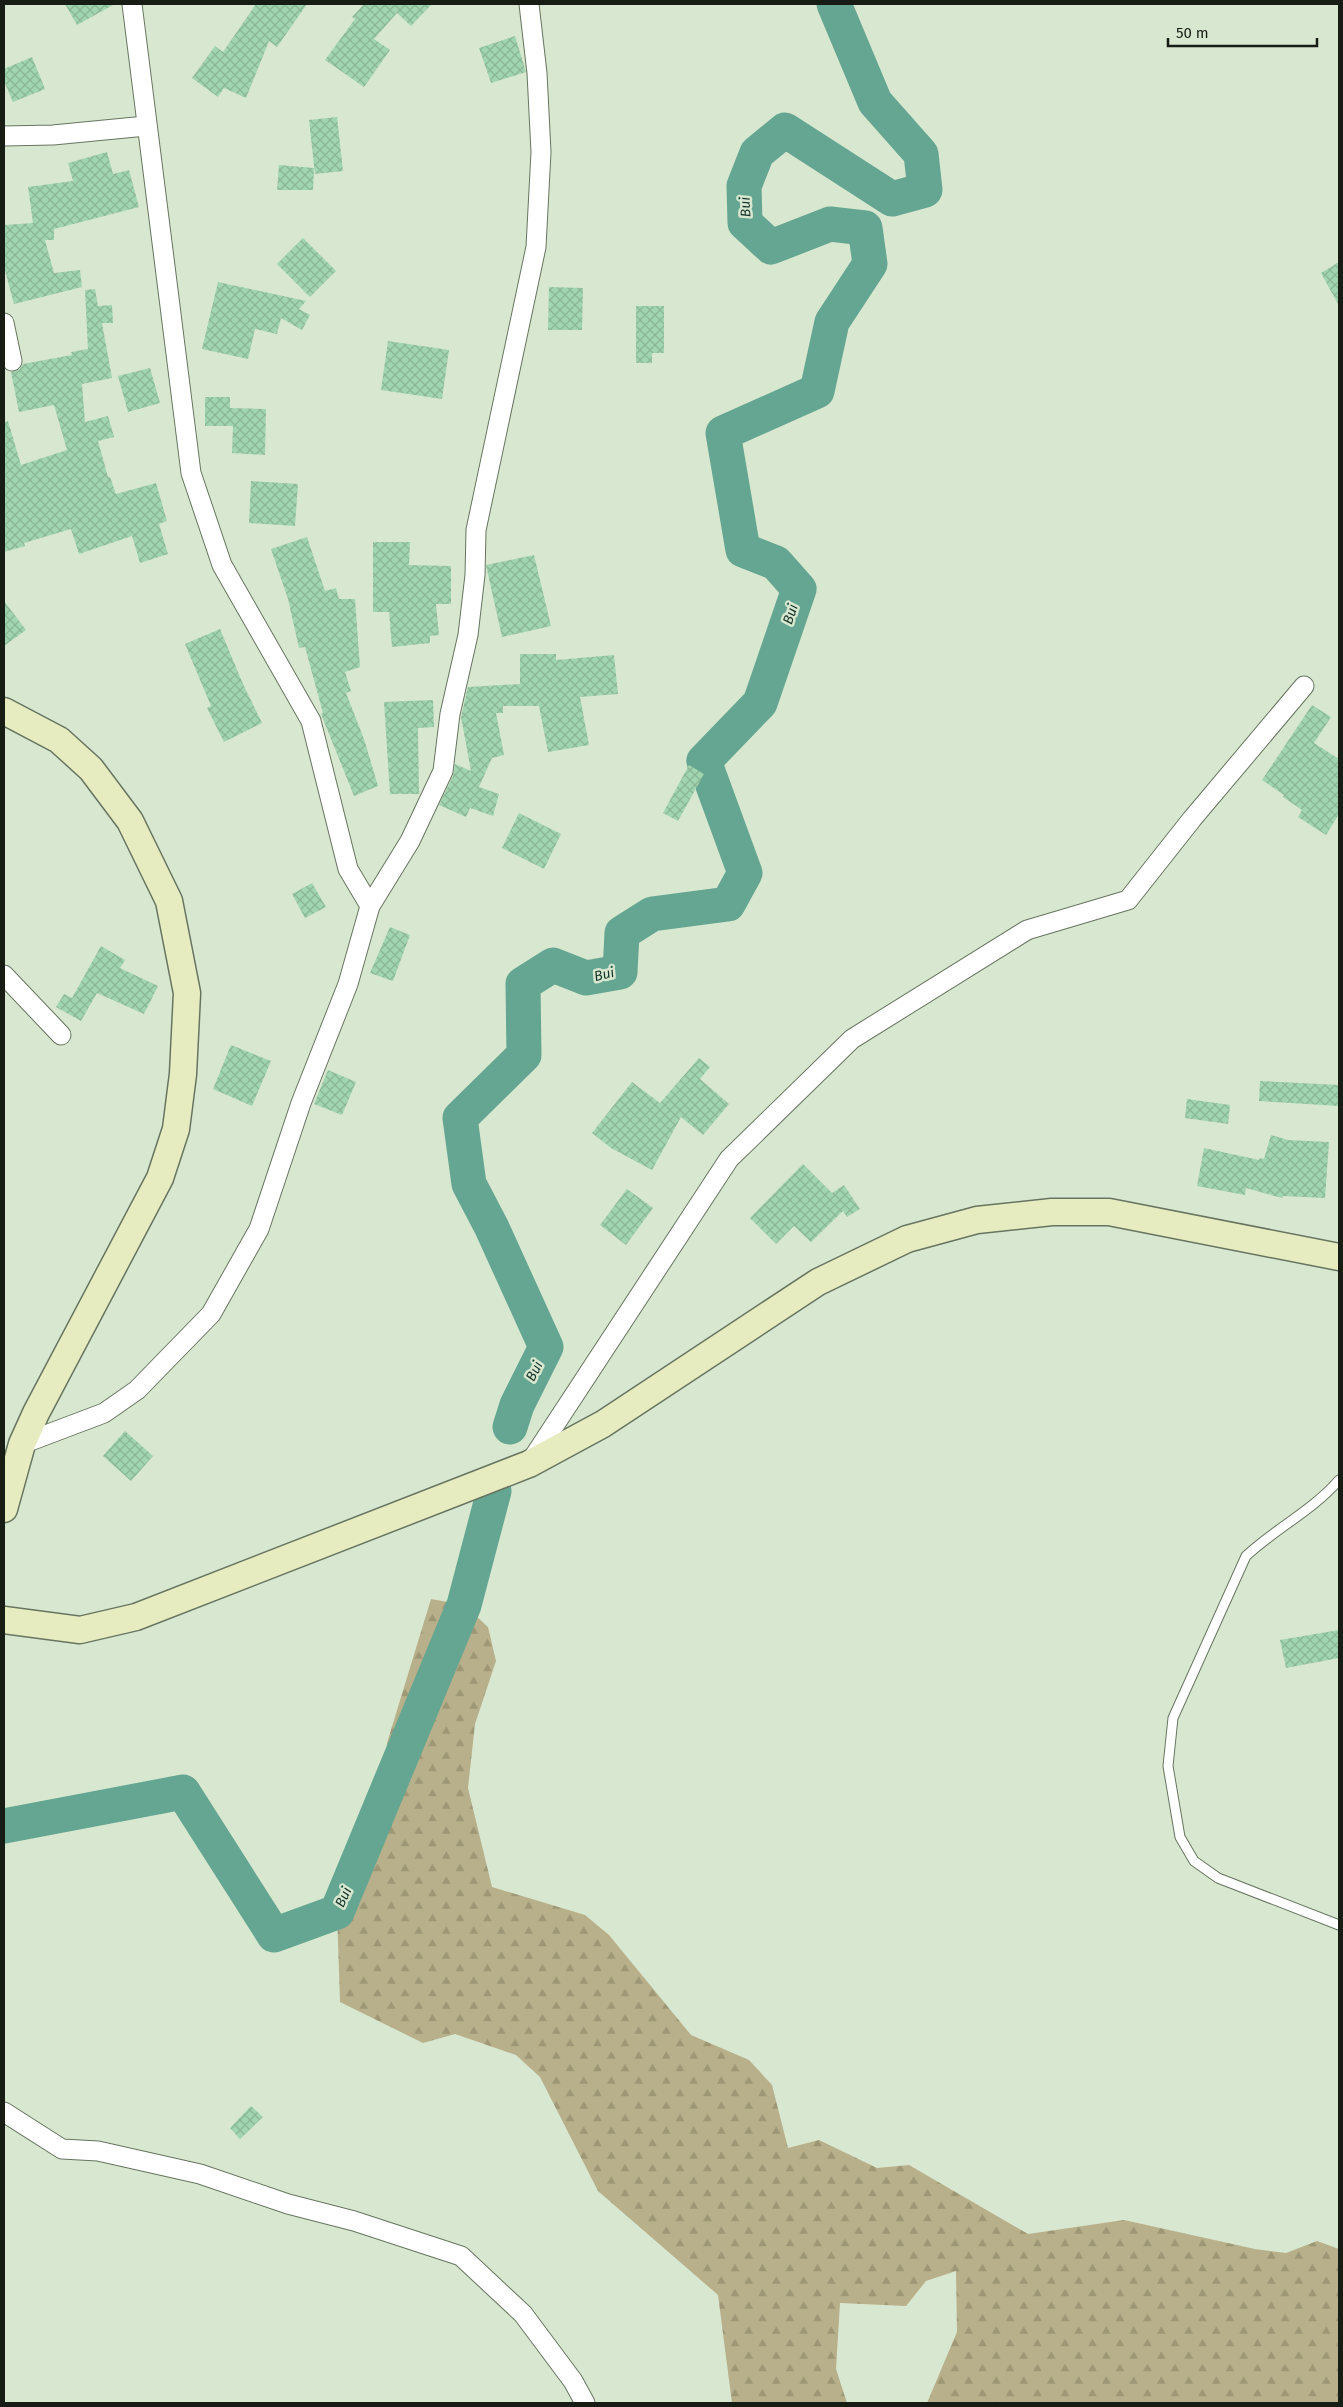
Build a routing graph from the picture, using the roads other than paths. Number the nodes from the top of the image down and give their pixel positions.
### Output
1 (132, 4) edge
2 (529, 4) edge
3 (146, 126) junction
4 (4, 136) edge
5 (4, 323) edge
6 (12, 360) dead end
7 (1304, 686) dead end
8 (4, 711) edge
9 (370, 906) junction
10 (4, 975) edge
11 (61, 1034) dead end
12 (1339, 1257) edge
13 (22, 1444) junction
14 (529, 1464) junction
15 (1339, 1480) edge
16 (4, 1509) edge
17 (4, 1620) edge
18 (1339, 1925) edge
19 (4, 2112) edge
20 (585, 2403) edge

1 - 3 street
2 - 9 street
3 - 4 street
3 - 9 street
5 - 6 street
7 - 14 street
8 - 13 main road
9 - 13 street
10 - 11 street
12 - 14 main road
13 - 16 main road
14 - 17 main road
15 - 18 lane
19 - 20 street

